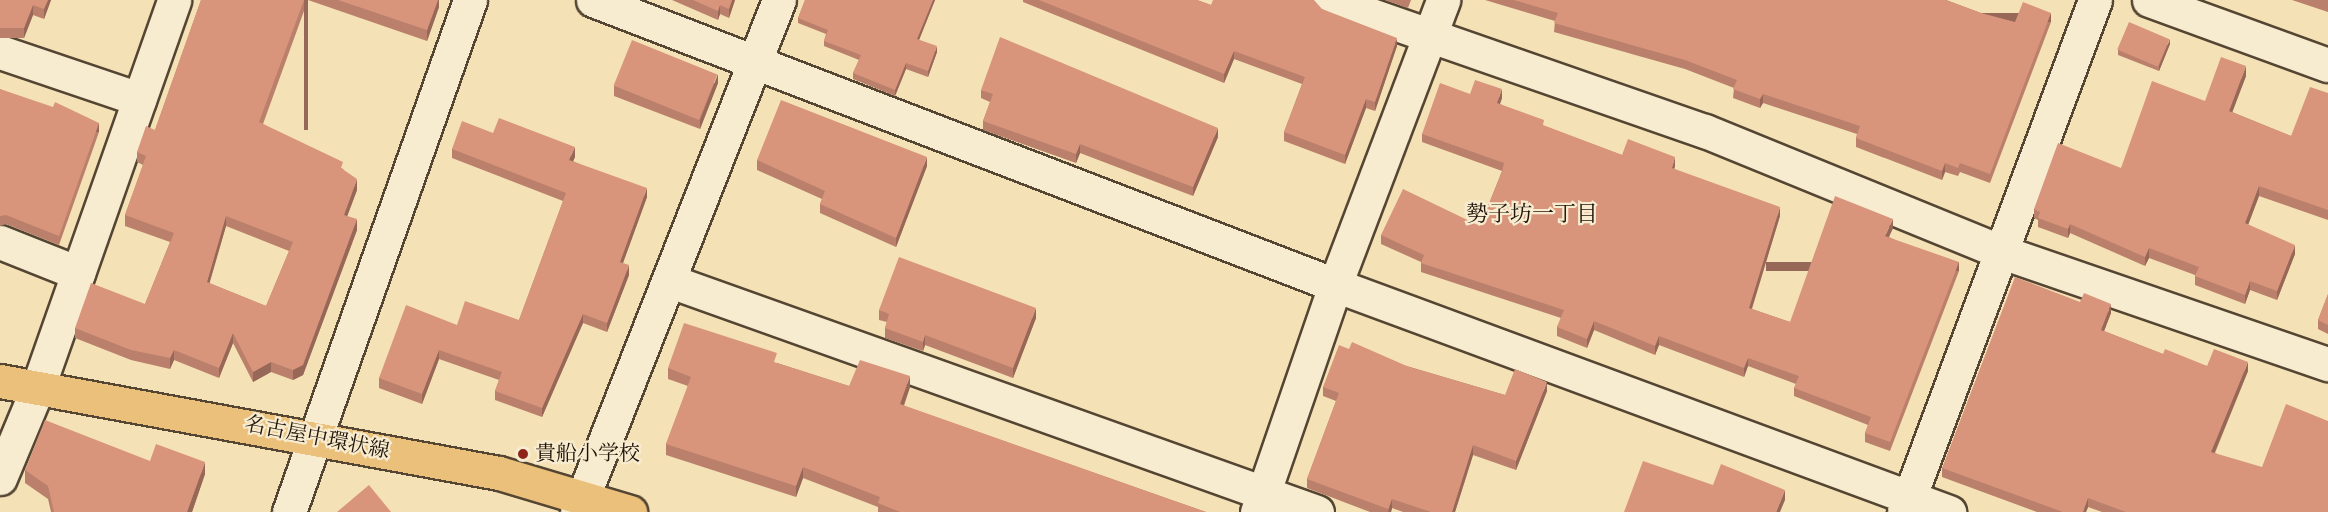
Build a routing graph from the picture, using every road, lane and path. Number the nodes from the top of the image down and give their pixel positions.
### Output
1 (174, 0) edge
2 (470, 0) edge
3 (593, 0) edge
4 (779, 0) edge
5 (1328, 0) edge
6 (1443, 0) edge
7 (2095, 0) edge
8 (2149, 0) edge
9 (1429, 39) junction
10 (0, 52) edge
11 (757, 62) junction
12 (2328, 65) edge
13 (139, 99) junction
14 (0, 242) edge
15 (1999, 250) junction
16 (78, 273) junction
17 (670, 281) junction
18 (1335, 285) junction
19 (2328, 364) edge
20 (0, 381) edge
21 (38, 387) junction
22 (316, 437) junction
23 (0, 478) edge
24 (1261, 502) edge
25 (579, 503) edge
26 (1907, 505) edge
27 (290, 512) edge
28 (630, 512) edge
29 (1317, 512) edge
30 (1949, 512) edge

1 - 13 street
2 - 22 street
3 - 11 street
4 - 11 street
5 - 9 street
6 - 9 street
7 - 15 street
8 - 12 street
9 - 15 street
9 - 18 street
10 - 13 street
11 - 17 street
11 - 18 street
13 - 16 street
14 - 16 street
15 - 19 street
15 - 26 street
16 - 21 street
17 - 24 street
17 - 25 street
18 - 24 street
18 - 26 street
20 - 21 main road, 名古屋中環状線
21 - 22 main road, 名古屋中環状線
21 - 23 street
22 - 25 main road, 名古屋中環状線
22 - 27 street
24 - 29 street
25 - 28 main road, 名古屋中環状線
26 - 30 street

